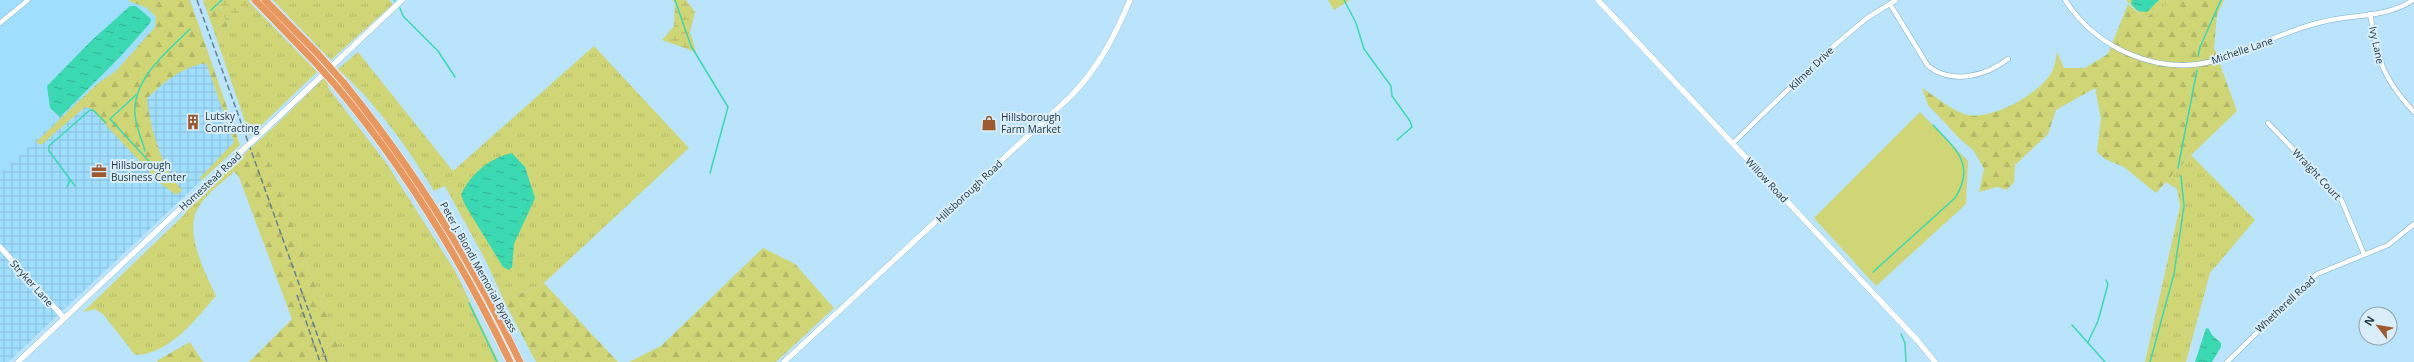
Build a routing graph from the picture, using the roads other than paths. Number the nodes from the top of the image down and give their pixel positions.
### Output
1 (28, 0) edge
2 (255, 0) edge
3 (265, 0) edge
4 (402, 0) edge
5 (1130, 0) edge
6 (1598, 0) edge
7 (1896, 0) edge
8 (2065, 0) edge
9 (2413, 0) edge
10 (1890, 4) junction
11 (2370, 14) junction
12 (0, 23) edge
13 (316, 57) junction
14 (2008, 59) dead end
15 (340, 85) junction
16 (2414, 112) edge
17 (2268, 123) dead end
18 (1733, 144) junction
19 (2414, 224) edge
20 (0, 247) edge
21 (2364, 254) junction
22 (64, 318) junction
23 (18, 362) edge
24 (510, 362) edge
25 (520, 362) edge
26 (784, 362) edge
27 (1935, 362) edge
28 (2227, 362) edge

1 - 12 street
2 - 13 highway, Peter J. Biondi Memorial Bypass
3 - 13 highway, Peter J. Biondi Memorial Bypass
4 - 22 street, Homestead Road, bridge
5 - 26 street, Hillsborough Road
6 - 18 street, Willow Road
7 - 10 street, Kilmer Drive
8 - 11 street, Michelle Lane
9 - 11 street, Michelle Lane
10 - 14 street
10 - 18 street, Kilmer Drive
11 - 16 street, Ivy Lane
13 - 15 highway, Peter J. Biondi Memorial Bypass, bridge
15 - 24 highway, Peter J. Biondi Memorial Bypass
15 - 25 highway, Peter J. Biondi Memorial Bypass
17 - 21 street, Wraight Court
18 - 27 street, Willow Road
19 - 21 street, Whetherell Road
20 - 22 street, Stryker Lane
21 - 28 street, Whetherell Road
22 - 23 street, Homestead Road

